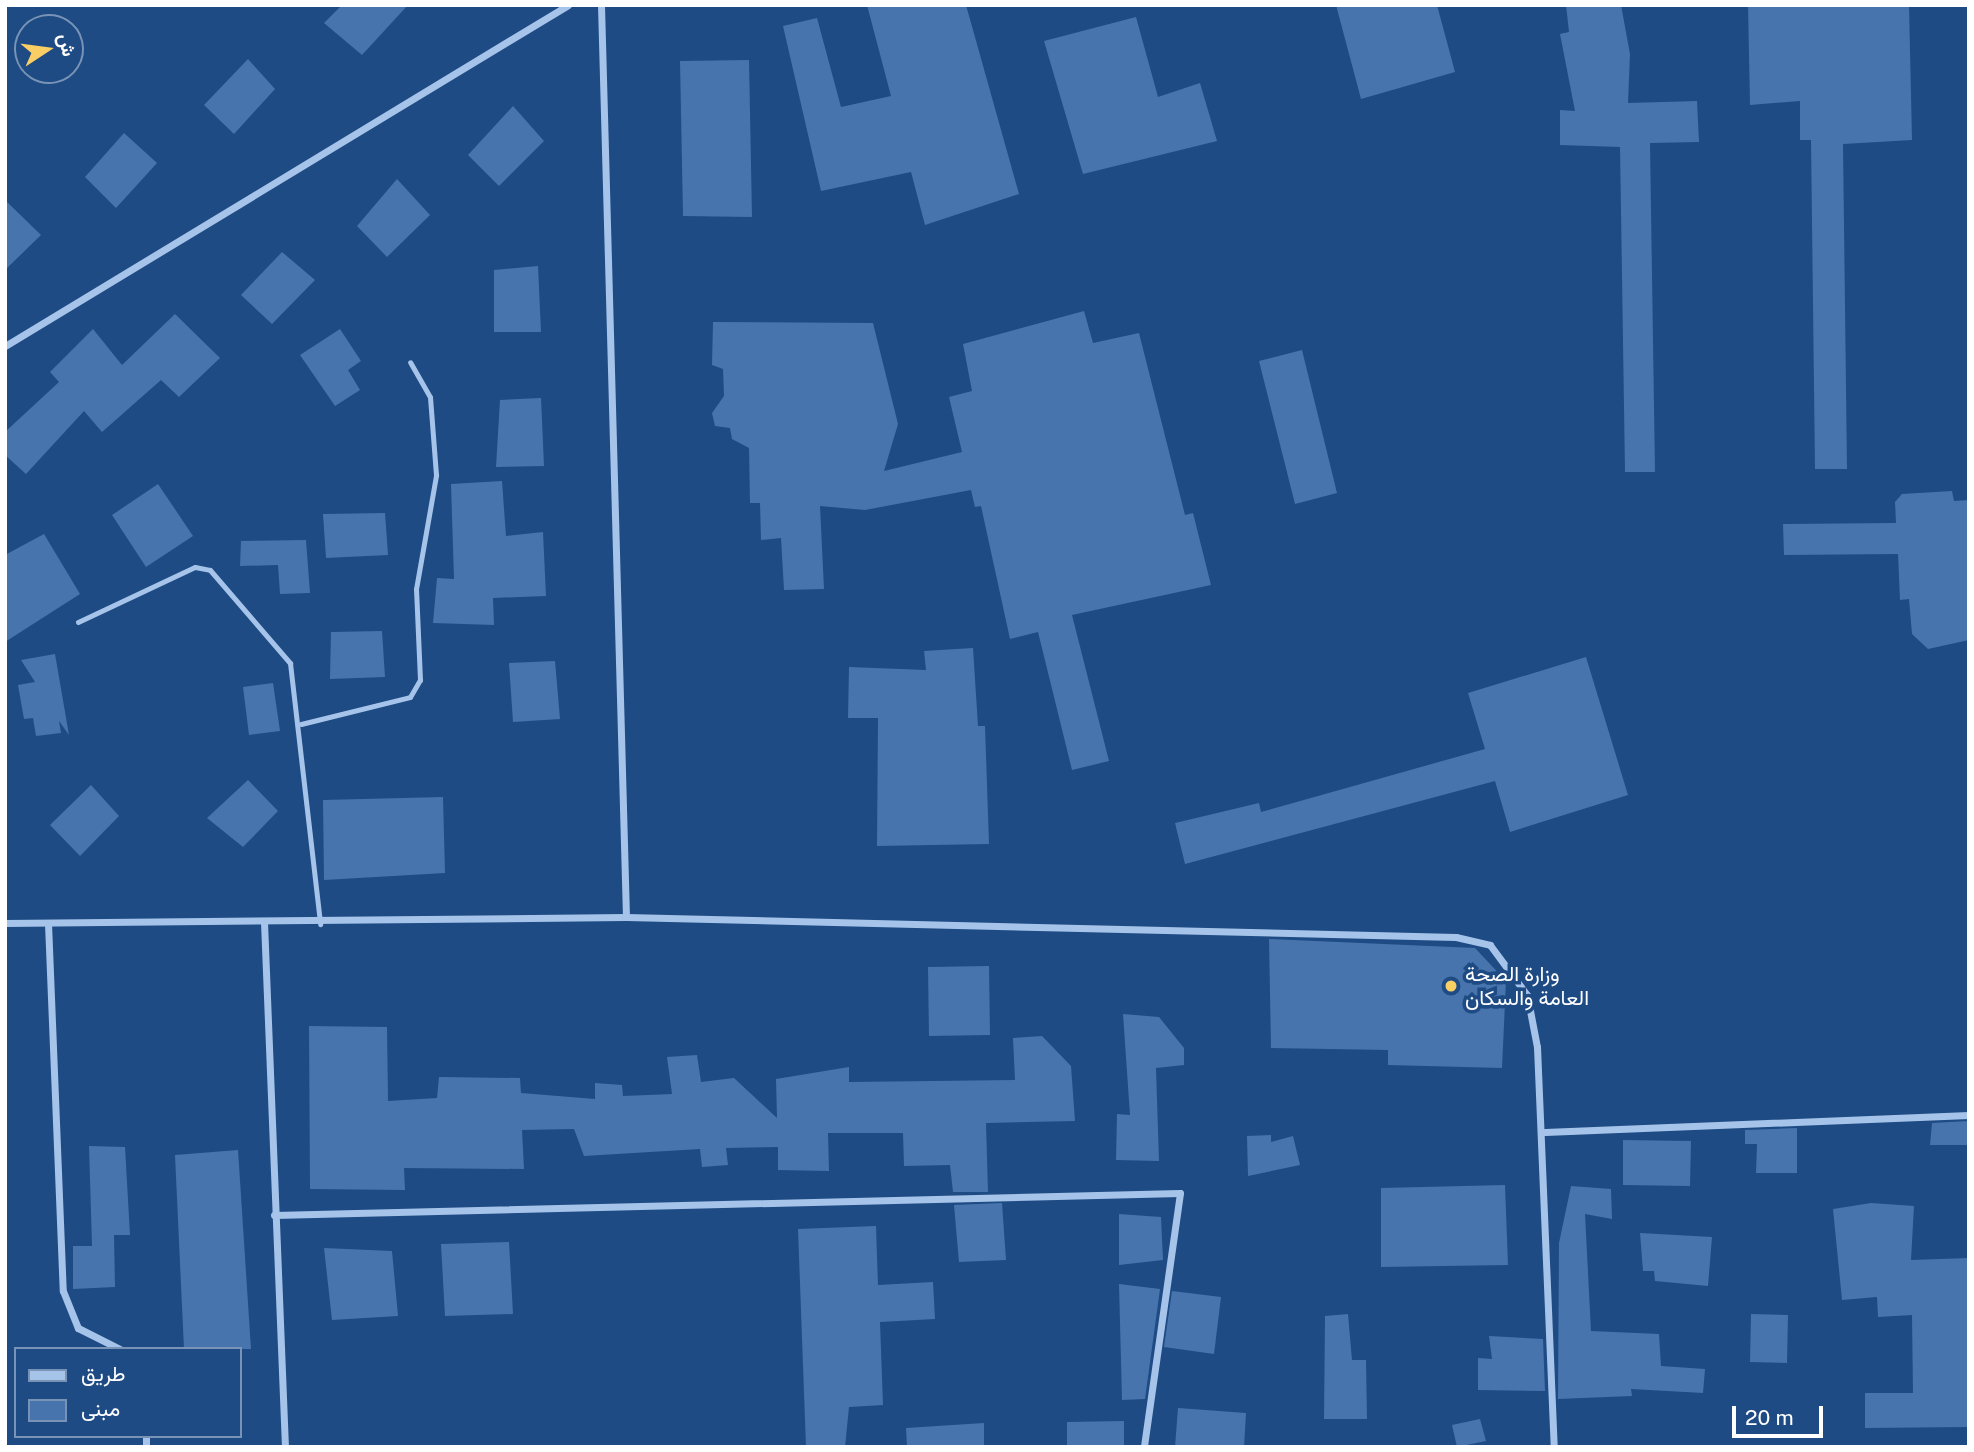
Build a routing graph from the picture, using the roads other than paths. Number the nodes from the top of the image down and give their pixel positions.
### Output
1 (568, 5) edge
2 (601, 5) edge
3 (5, 346) edge
4 (410, 362) dead end
5 (78, 622) dead end
6 (301, 724) junction
7 (626, 917) junction
8 (264, 922) junction
9 (5, 923) edge
10 (48, 923) junction
11 (320, 924) junction
12 (1969, 1115) edge
13 (1545, 1132) junction
14 (274, 1215) junction
15 (116, 1347) edge
16 (285, 1447) edge
17 (1144, 1447) edge
18 (1554, 1447) edge

1 - 3 street
2 - 7 street
4 - 6 lane
5 - 6 lane
6 - 11 lane
7 - 11 street
7 - 13 street
8 - 10 street
8 - 11 street
8 - 14 street
9 - 10 street
10 - 15 street
12 - 13 street
13 - 18 street
14 - 16 street
14 - 17 street

